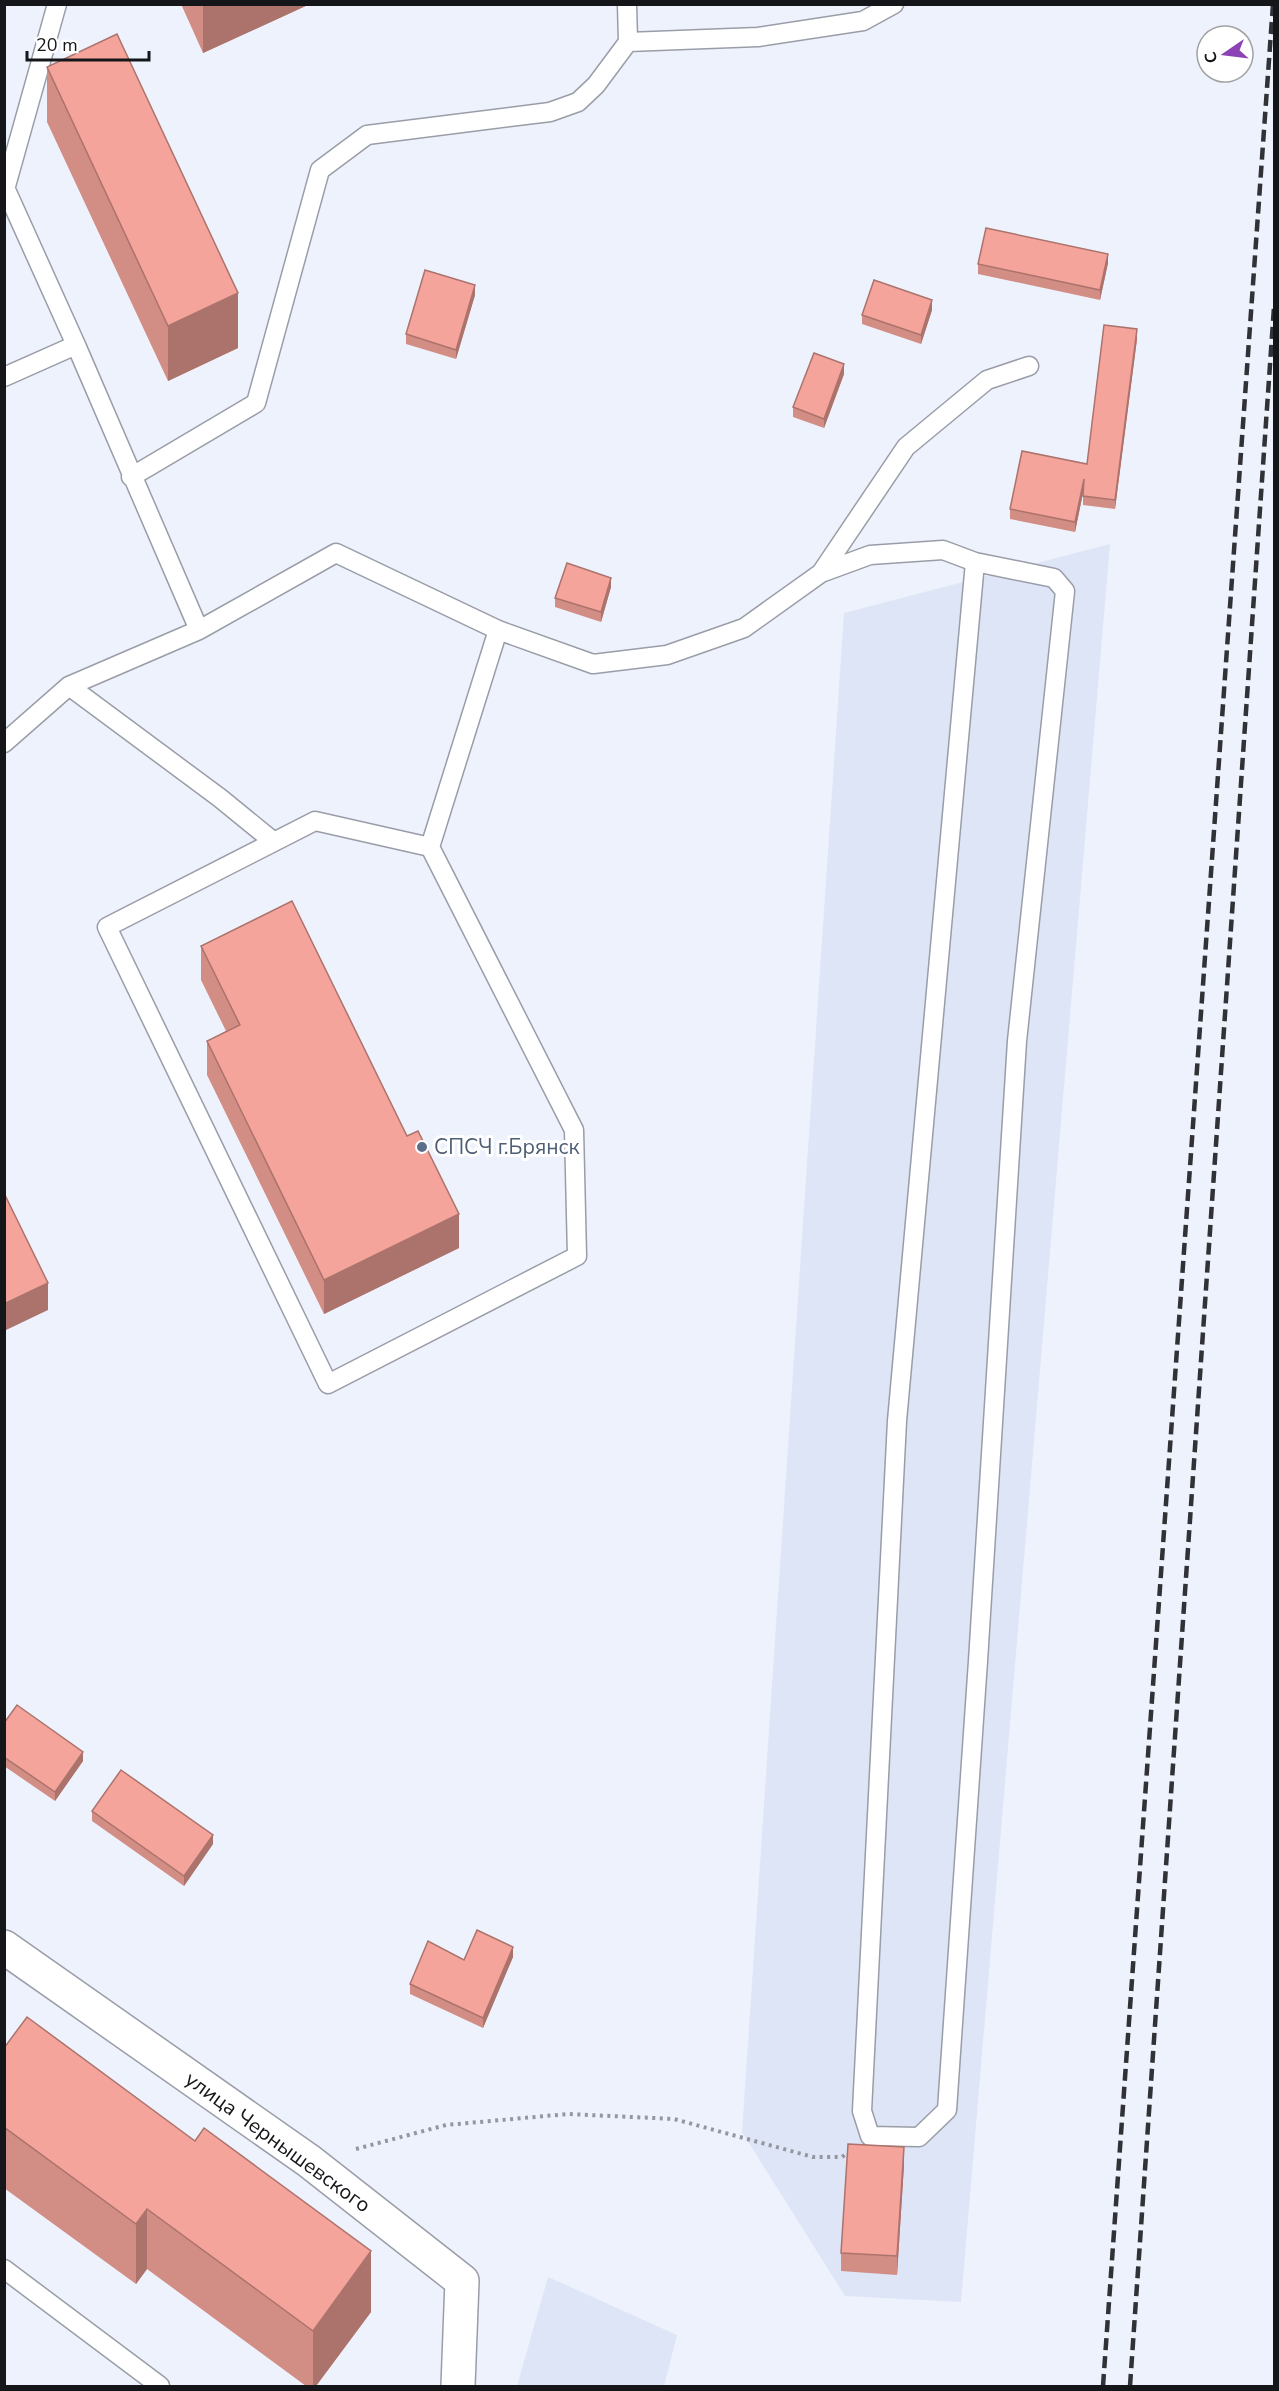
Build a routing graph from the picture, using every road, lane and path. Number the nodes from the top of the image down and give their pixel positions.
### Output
1 (57, 4) edge
2 (627, 4) edge
3 (894, 4) edge
4 (628, 42) junction
5 (6, 192) edge
6 (76, 345) junction
7 (1029, 366) dead end
8 (4, 377) edge
9 (131, 477) junction
10 (975, 562) junction
11 (821, 573) junction
12 (199, 630) junction
13 (498, 630) junction
14 (69, 686) junction
15 (4, 743) edge
16 (274, 842) junction
17 (430, 847) junction
18 (4, 1947) edge
19 (870, 2136) junction
20 (309, 2161) junction
21 (4, 2269) edge
22 (160, 2386) edge
23 (458, 2386) edge

1 - 5 lane
2 - 4 lane
3 - 4 lane
4 - 9 lane
5 - 6 lane
6 - 8 lane
6 - 9 lane
7 - 11 lane
9 - 12 lane
10 - 11 lane
10 - 19 lane
10 - 19 lane
11 - 13 lane
12 - 13 lane
12 - 14 lane
13 - 17 lane
14 - 15 lane
14 - 16 lane
16 - 17 lane
16 - 17 lane
18 - 20 street, улица Чернышевского
19 - 20 path
20 - 23 street, улица Чернышевского
21 - 22 lane

